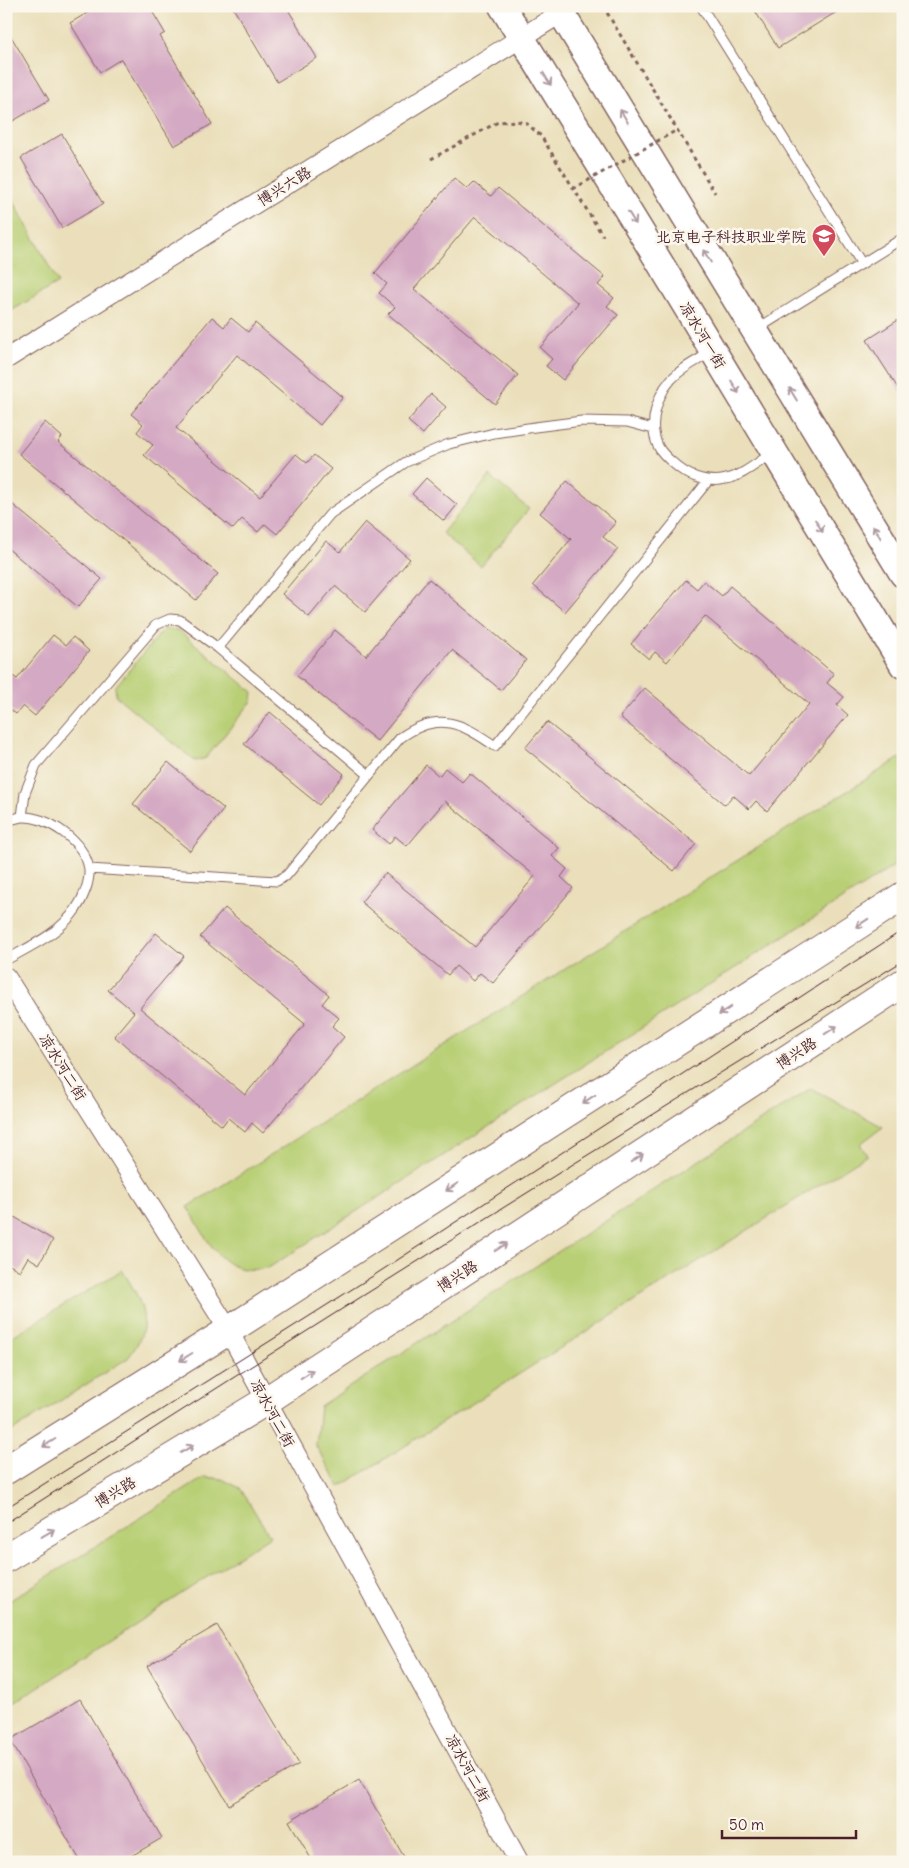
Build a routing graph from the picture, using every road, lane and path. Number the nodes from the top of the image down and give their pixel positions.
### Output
1 (502, 6) edge
2 (603, 6) edge
3 (701, 6) edge
4 (559, 9) edge
5 (522, 38) junction
6 (677, 130) junction
7 (431, 159) dead end
8 (573, 189) junction
9 (715, 193) dead end
10 (603, 236) dead end
11 (903, 238) edge
12 (862, 264) junction
13 (755, 331) junction
14 (713, 350) junction
15 (6, 359) edge
16 (653, 429) junction
17 (774, 452) junction
18 (708, 481) junction
19 (903, 574) edge
20 (218, 648) junction
21 (903, 665) edge
22 (368, 776) junction
23 (22, 817) junction
24 (6, 821) edge
25 (89, 869) junction
26 (903, 896) edge
27 (6, 960) edge
28 (6, 977) edge
29 (903, 983) edge
30 (228, 1331) junction
31 (266, 1401) junction
32 (6, 1470) edge
33 (6, 1558) edge
34 (519, 1862) edge

1 - 5 main road, 凉水河一街
2 - 6 path
3 - 12 lane
4 - 5 street, 博兴六路
13 -> 4 main road
5 -> 14 main road, 凉水河一街
5 - 15 street, 博兴六路
6 - 8 path, bridge
6 - 9 path
7 - 8 path
8 - 10 path
11 - 12 lane
12 - 13 lane
19 -> 13 main road
14 - 16 lane
14 -> 17 main road, 凉水河一街
16 - 18 lane
16 - 20 lane
17 - 18 lane
17 -> 21 main road, 凉水河一街
18 - 22 lane
20 - 22 lane
20 - 23 lane
22 - 25 lane
23 - 24 lane
23 - 25 lane
25 - 27 lane
26 -> 30 main road
28 - 30 street, 凉水河二街
31 -> 29 main road, 博兴路
30 - 31 street, 凉水河二街
30 -> 32 main road
33 -> 31 main road, 博兴路
31 - 34 street, 凉水河二街

